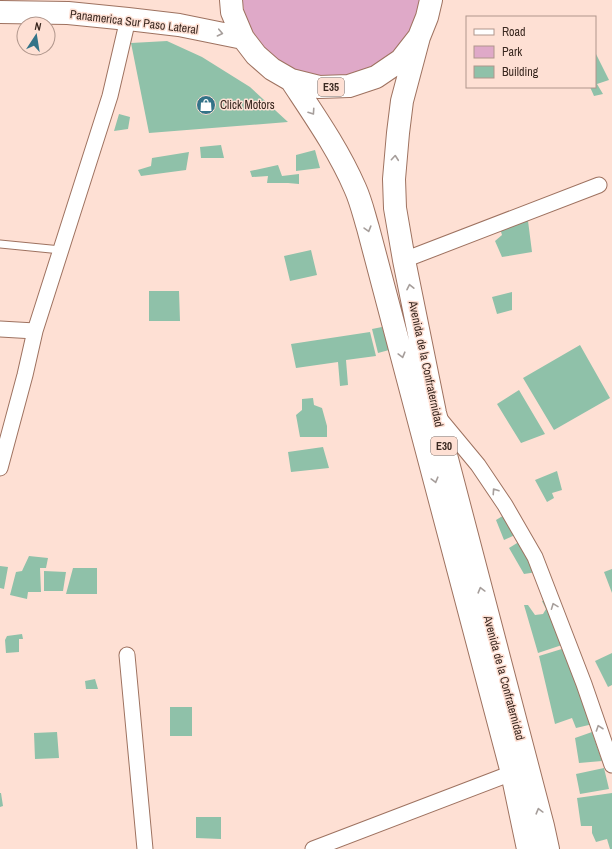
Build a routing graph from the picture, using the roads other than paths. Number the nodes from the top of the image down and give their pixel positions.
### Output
1 (231, 0) edge
2 (431, 0) edge
3 (0, 12) edge
4 (128, 19) junction
5 (419, 37) junction
6 (243, 38) junction
7 (291, 80) junction
8 (599, 185) dead end
9 (0, 244) edge
10 (61, 250) junction
11 (404, 260) junction
12 (0, 329) edge
13 (34, 332) junction
14 (436, 413) junction
15 (0, 468) edge
16 (127, 655) dead end
17 (612, 765) edge
18 (512, 774) junction
19 (146, 849) edge
20 (313, 849) edge
21 (528, 849) edge
22 (548, 849) edge

1 - 6 highway, E35
2 - 5 highway, E35
3 - 4 highway, Panamerica Sur Paso Lateral
4 -> 6 highway, Panamerica Sur Paso Lateral
4 - 10 street
5 - 7 highway, E35
11 -> 5 highway, Avenida de la Confraternidad / E30
6 - 7 highway, E35
7 -> 18 highway, Avenida de la Confraternidad / E30
8 - 11 street
9 - 10 lane
10 - 13 street
14 -> 11 highway, Avenida de la Confraternidad / E30
12 - 13 street
13 - 15 street
17 -> 14 street
22 -> 14 highway, Avenida de la Confraternidad / E30
16 - 19 street
18 - 20 street
18 - 21 highway, Avenida de la Confraternidad / E30

